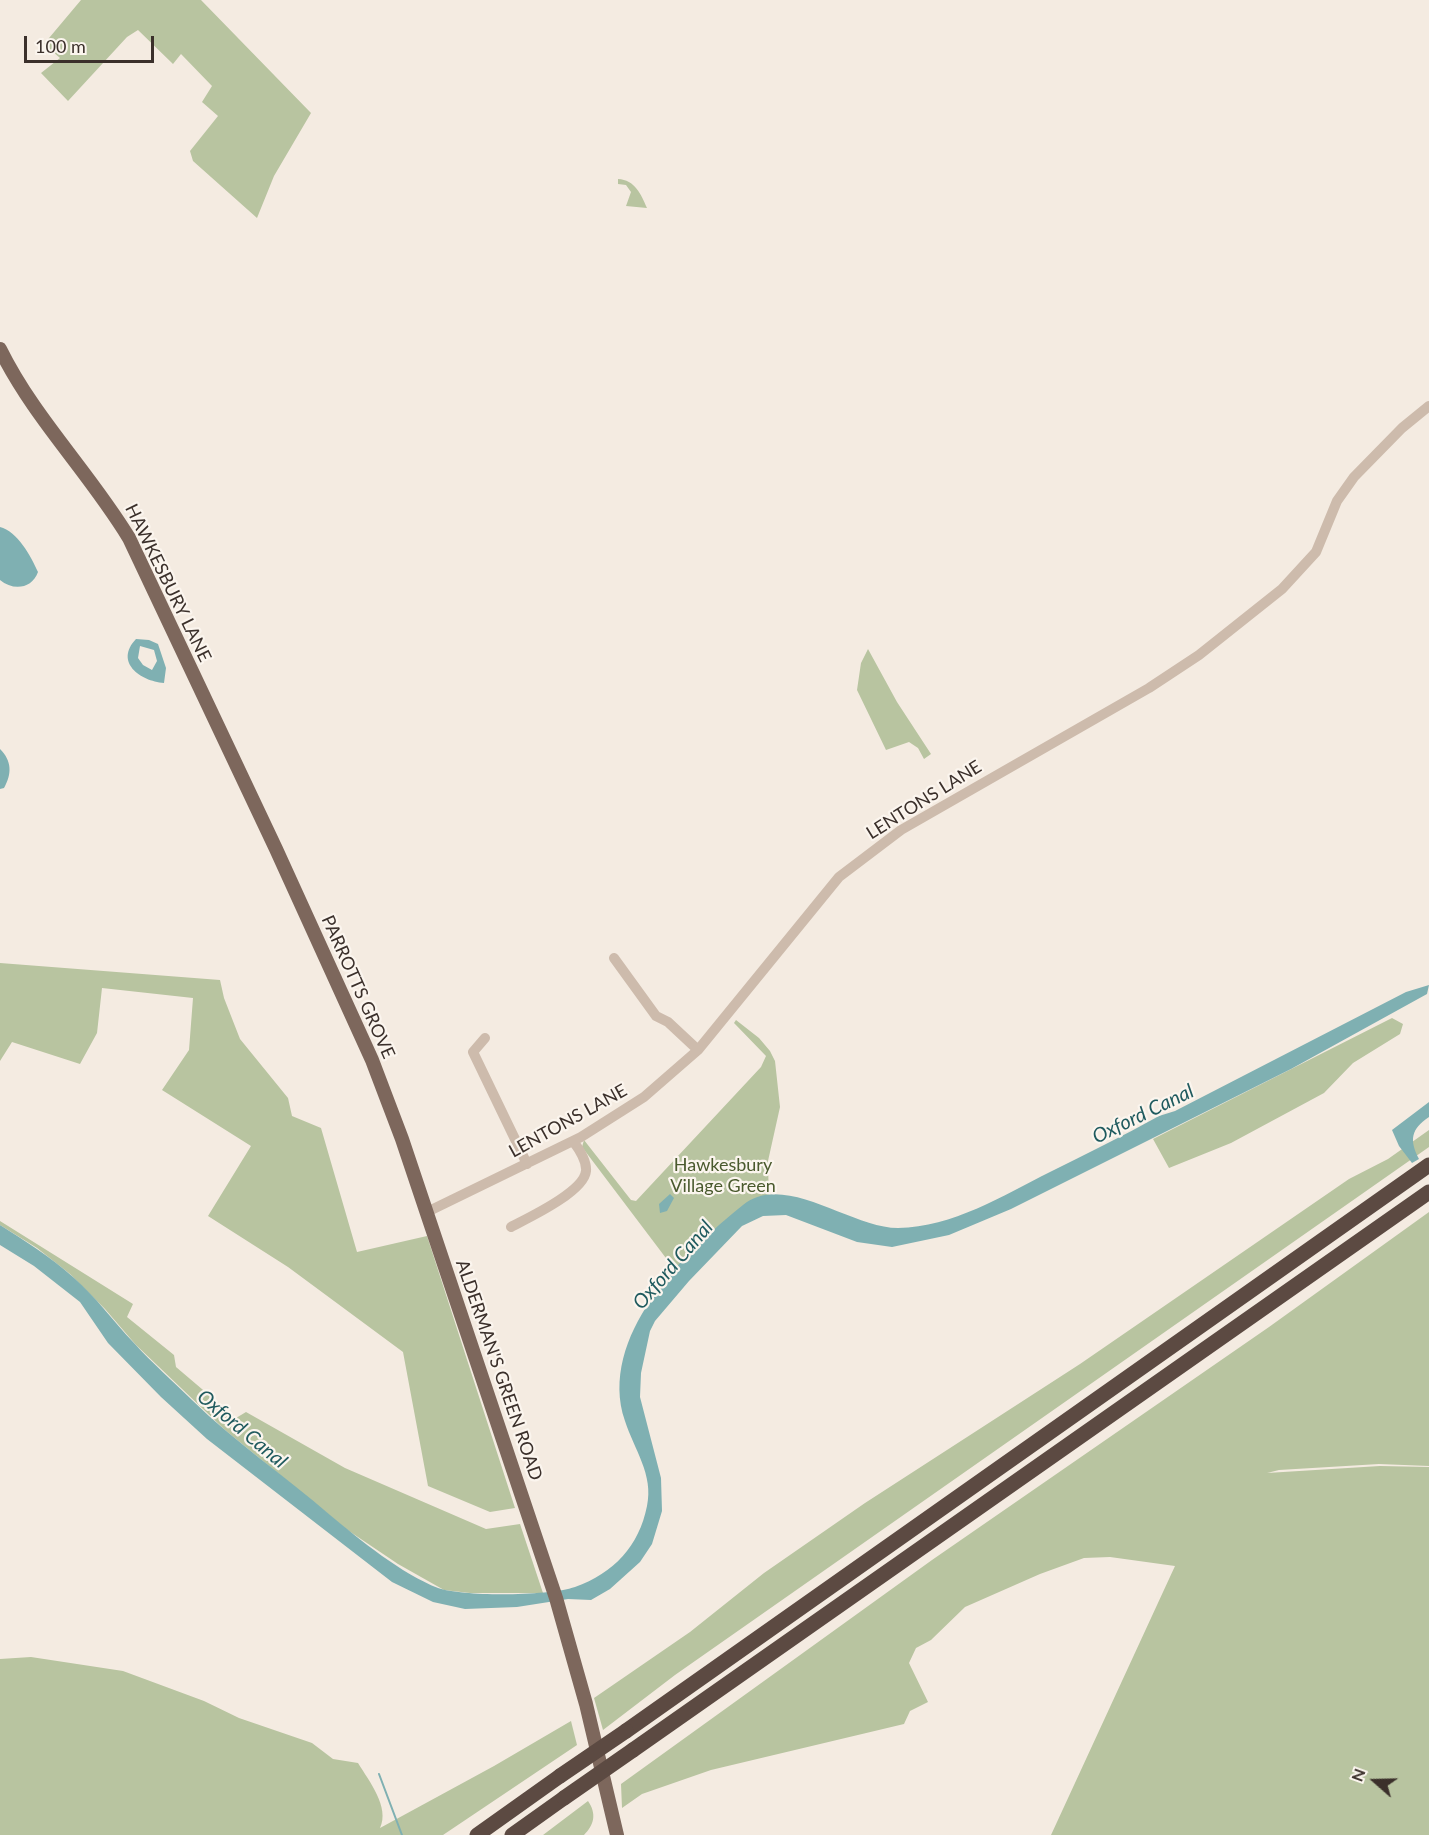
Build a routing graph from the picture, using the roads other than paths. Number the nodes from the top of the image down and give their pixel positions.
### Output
1 (0, 349) edge
2 (1429, 406) edge
3 (276, 849) joint
4 (618, 960) dead end
5 (485, 1038) dead end
6 (698, 1050) junction
7 (573, 1141) junction
8 (527, 1164) junction
9 (1429, 1166) edge
10 (1429, 1192) edge
11 (427, 1212) junction
12 (511, 1227) dead end
13 (477, 1835) edge
14 (512, 1835) edge
15 (617, 1835) edge

1 - 3 main road, HAWKESBURY LANE
2 - 6 street, LENTONS LANE
3 - 11 main road, PARROTTS GROVE
4 - 6 street
5 - 8 street
6 - 7 street, LENTONS LANE
7 - 8 street, LENTONS LANE
7 - 12 street
8 - 11 street, LENTONS LANE
9 - 13 highway, bridge
10 - 14 highway, bridge
11 - 15 main road, ALDERMAN'S GREEN ROAD

